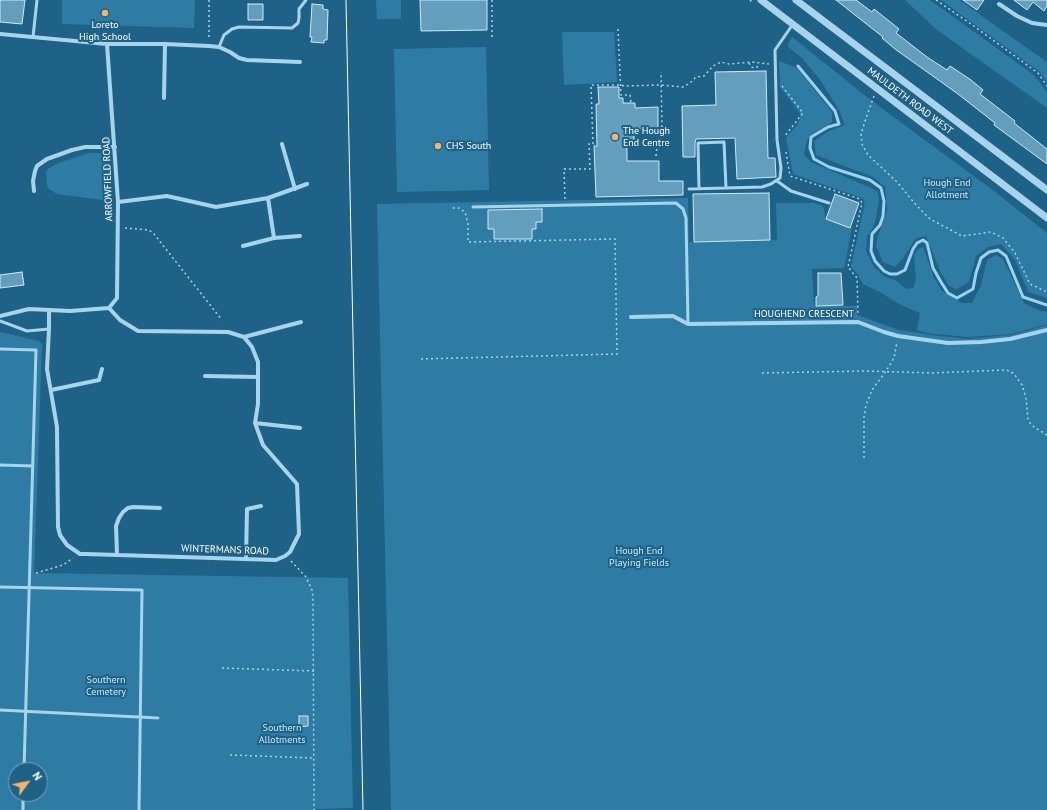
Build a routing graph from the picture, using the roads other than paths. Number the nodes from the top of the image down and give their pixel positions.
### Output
1 (37, 0) edge
2 (306, 0) edge
3 (761, 0) edge
4 (796, 0) edge
5 (999, 4) dead end
6 (793, 24) junction
7 (1047, 26) edge
8 (0, 34) edge
9 (33, 37) junction
10 (107, 44) junction
11 (165, 44) junction
12 (219, 47) junction
13 (300, 62) dead end
14 (164, 98) dead end
15 (282, 144) dead end
16 (115, 147) junction
17 (777, 181) junction
18 (307, 184) dead end
19 (726, 188) junction
20 (295, 189) junction
21 (689, 189) dead end
22 (699, 189) junction
23 (1047, 190) edge
24 (34, 191) dead end
25 (268, 198) junction
26 (118, 202) junction
27 (829, 203) dead end
28 (473, 207) dead end
29 (1047, 218) edge
30 (300, 236) dead end
31 (274, 238) junction
32 (243, 246) dead end
33 (109, 308) junction
34 (49, 310) junction
35 (0, 316) edge
36 (631, 317) dead end
37 (0, 321) edge
38 (301, 322) dead end
39 (688, 324) junction
40 (49, 329) junction
41 (1047, 330) edge
42 (244, 337) junction
43 (0, 349) edge
44 (102, 369) dead end
45 (205, 376) dead end
46 (258, 377) junction
47 (51, 390) junction
48 (255, 424) junction
49 (300, 428) dead end
50 (0, 465) edge
51 (33, 466) junction
52 (261, 506) dead end
53 (160, 508) dead end
54 (117, 554) junction
55 (246, 559) junction
56 (0, 587) edge
57 (30, 587) junction
58 (0, 710) edge
59 (25, 711) junction
60 (140, 717) junction
61 (158, 718) dead end
62 (24, 762) edge
63 (139, 810) edge

1 - 9 lane
2 - 12 lane
3 - 6 street, MAULDETH ROAD WEST
4 - 23 street, MAULDETH ROAD WEST
5 - 7 street
6 - 17 lane
6 - 29 street, MAULDETH ROAD WEST
8 - 9 street
9 - 10 street
10 - 11 street
10 - 16 street, ARROWFIELD ROAD
11 - 12 street
11 - 14 street
12 - 13 street
15 - 20 street
16 - 24 street
16 - 26 street, ARROWFIELD ROAD
17 - 19 lane
17 - 27 lane
18 - 20 street
19 - 22 lane
19 - 22 lane
20 - 25 street
21 - 22 lane
25 - 26 street
25 - 31 street
26 - 33 street, ARROWFIELD ROAD
28 - 39 lane
30 - 31 street
31 - 32 street
33 - 34 street
33 - 42 street
34 - 35 street
34 - 40 street
36 - 39 street, HOUGHEND CRESCENT
37 - 40 lane
38 - 42 street
39 - 41 street, HOUGHEND CRESCENT
40 - 47 street
42 - 46 street
43 - 51 lane
44 - 47 street
45 - 46 street
46 - 48 street
47 - 54 street, WINTERMANS ROAD
48 - 49 street
48 - 55 street, WINTERMANS ROAD
50 - 51 lane
51 - 57 lane
52 - 55 street
53 - 54 street
54 - 55 street, WINTERMANS ROAD
56 - 57 lane
57 - 59 lane
57 - 60 lane
58 - 59 lane
59 - 60 lane
59 - 62 lane
60 - 61 lane
60 - 63 lane

